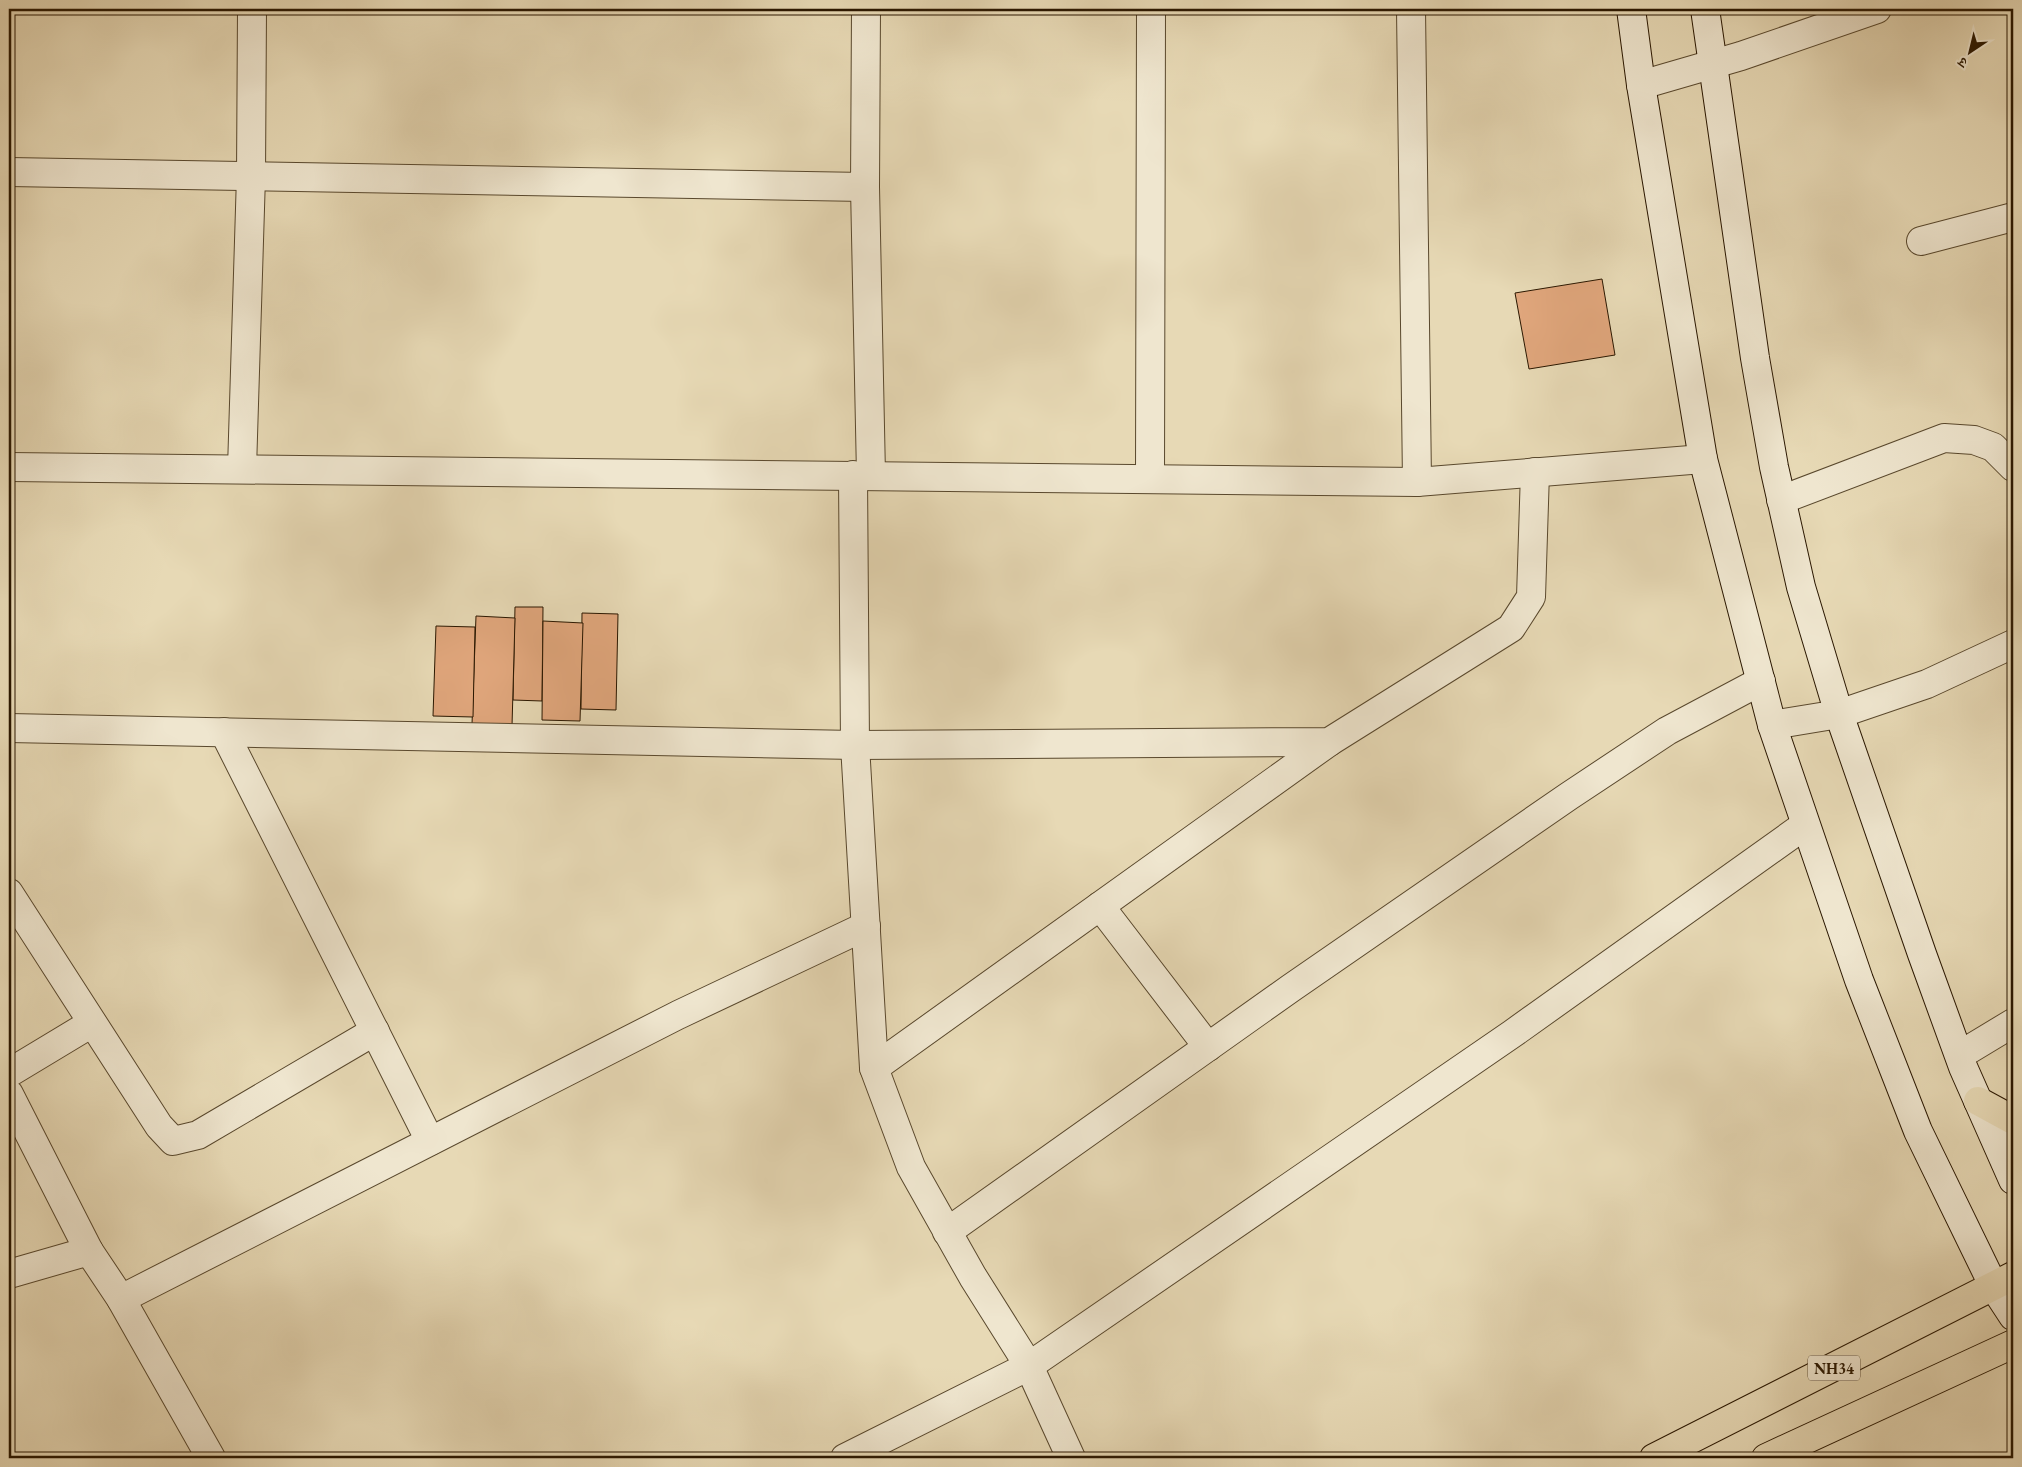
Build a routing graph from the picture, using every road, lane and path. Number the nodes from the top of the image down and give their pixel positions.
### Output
1 (252, 9) edge
2 (866, 9) edge
3 (1151, 9) edge
4 (1411, 9) edge
5 (1631, 9) edge
6 (1705, 9) edge
7 (1877, 9) edge
8 (1712, 64) junction
9 (1641, 85) junction
10 (9, 172) edge
11 (251, 176) junction
12 (865, 187) junction
13 (2013, 216) edge
14 (1921, 241) dead end
15 (1703, 460) junction
16 (9, 467) edge
17 (2013, 467) edge
18 (242, 469) junction
19 (1535, 472) junction
20 (862, 475) junction
21 (1150, 479) junction
22 (1417, 482) junction
23 (1781, 500) junction
24 (2013, 644) edge
25 (1761, 681) junction
26 (1839, 714) junction
27 (1772, 725) junction
28 (9, 728) edge
29 (224, 732) junction
30 (1329, 742) junction
31 (855, 745) junction
32 (1805, 825) junction
33 (9, 893) edge
34 (1100, 906) junction
35 (866, 926) junction
36 (92, 1023) junction
37 (2013, 1023) edge
38 (375, 1030) junction
39 (1208, 1047) junction
40 (1960, 1055) junction
41 (874, 1068) junction
42 (9, 1073) edge
43 (9, 1094) edge
44 (1978, 1101) junction
45 (2013, 1120) edge
46 (430, 1141) junction
47 (2013, 1180) edge
48 (947, 1232) junction
49 (89, 1251) junction
50 (9, 1274) edge
51 (2004, 1282) edge
52 (121, 1299) junction
53 (2013, 1316) edge
54 (2013, 1344) edge
55 (1029, 1366) junction
56 (211, 1458) edge
57 (844, 1458) edge
58 (1071, 1458) edge
59 (1654, 1458) edge
60 (1766, 1458) edge

1 - 11 street
2 - 12 street
3 - 21 street
4 - 22 street
5 - 9 street
6 - 8 street
7 - 8 street
8 - 9 street
8 - 23 street
9 - 15 street
10 - 11 street
11 - 12 street
11 - 18 street
12 - 20 street
13 - 14 street
15 - 19 street
15 - 25 street
16 - 18 street
17 - 23 street
18 - 20 street
19 - 22 street
19 - 30 street
20 - 21 street
20 - 31 street
21 - 22 street
23 - 26 street
24 - 26 street
25 - 27 street
25 - 39 street
26 - 27 street
26 - 40 street
27 - 32 street
28 - 29 street
29 - 31 street
29 - 38 street
30 - 31 street
30 - 34 street
31 - 35 street
32 - 51 street
32 - 55 street
33 - 36 street
34 - 39 street
34 - 41 street
35 - 41 street
35 - 46 street
36 - 38 street
36 - 42 street
37 - 40 street
38 - 46 street
39 - 48 street
40 - 44 street
41 - 48 street
43 - 49 street
44 - 45 highway
44 - 47 street
46 - 52 street
48 - 55 street
49 - 50 street
49 - 52 street
51 - 53 street
51 - 59 highway, NH34
52 - 56 street
54 - 60 highway
55 - 57 street
55 - 58 street

